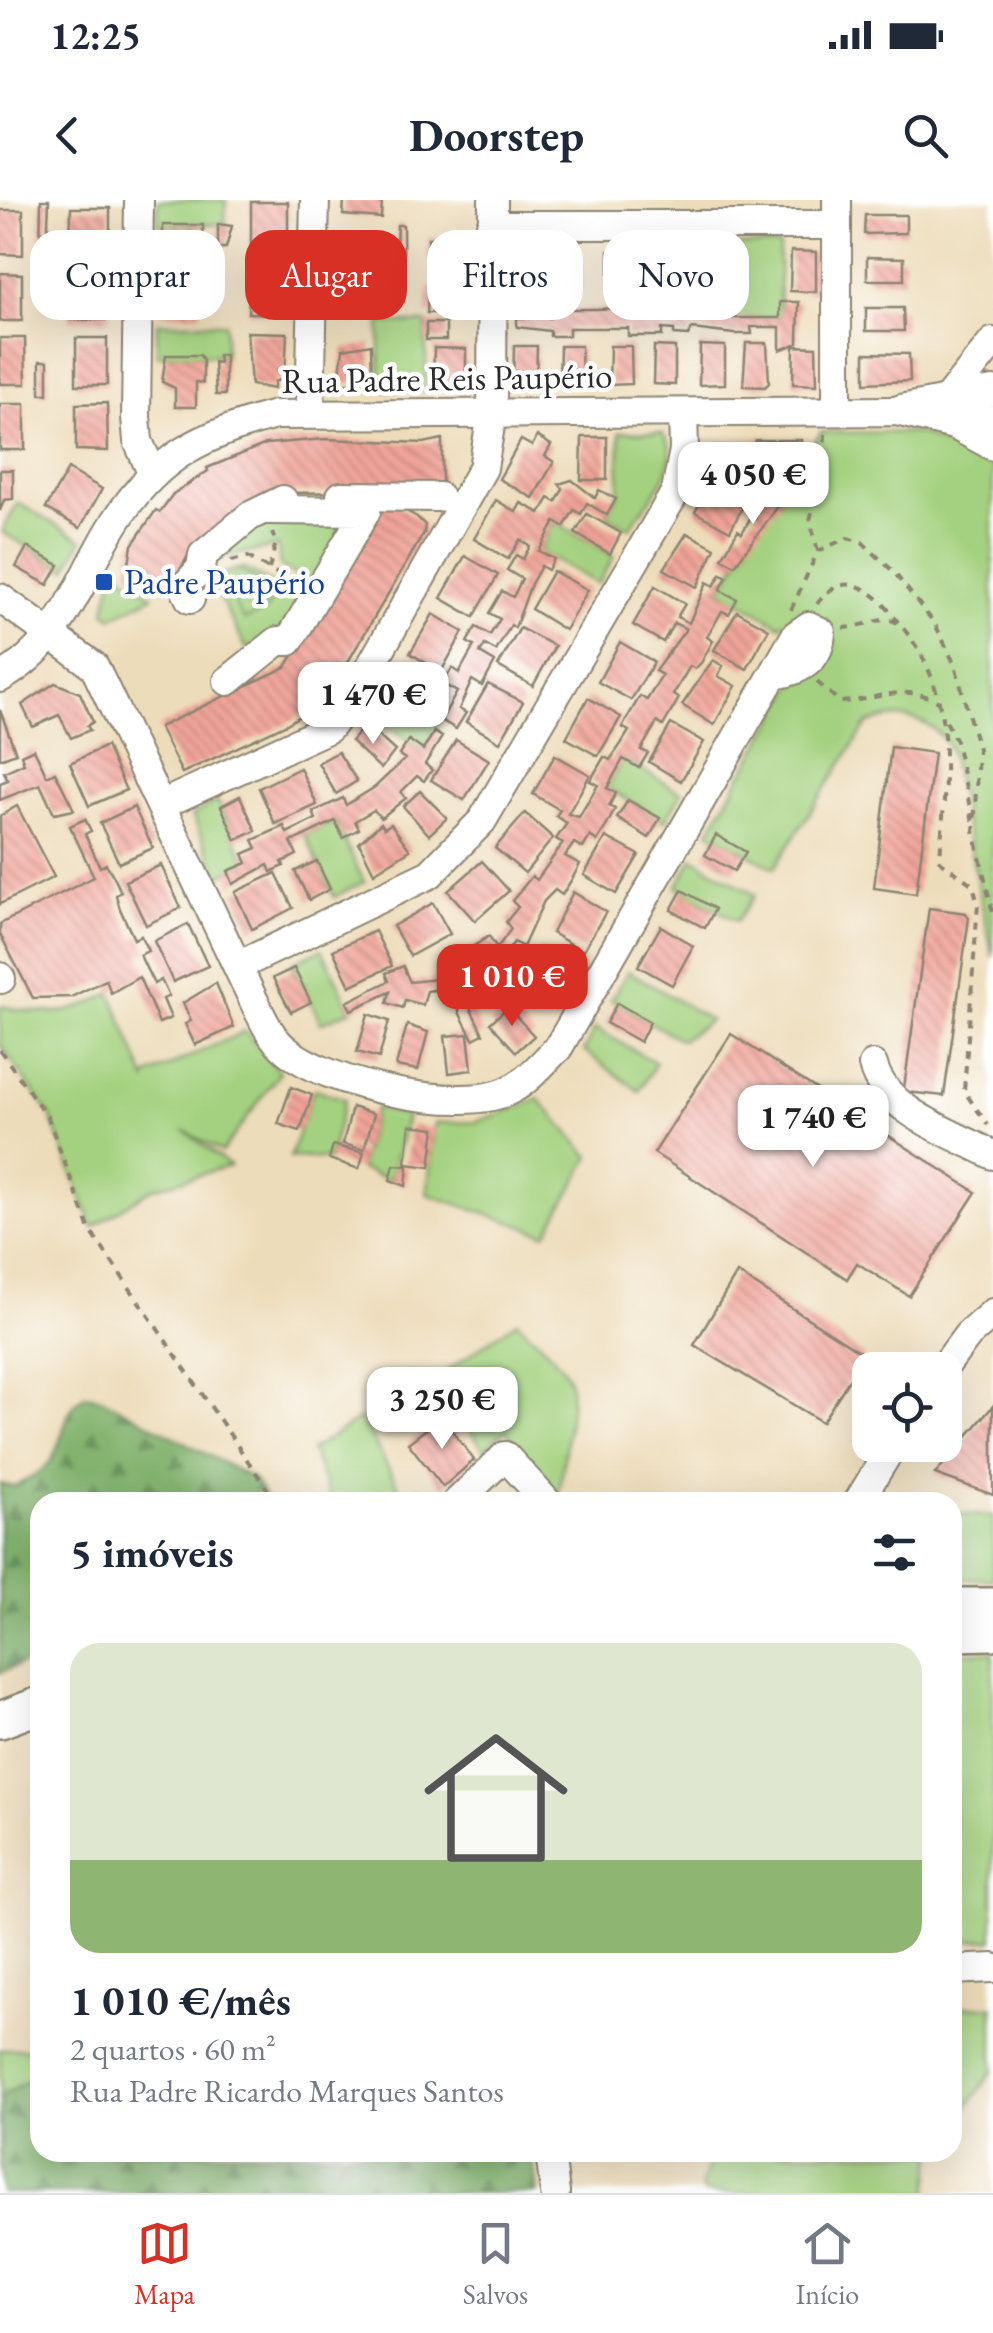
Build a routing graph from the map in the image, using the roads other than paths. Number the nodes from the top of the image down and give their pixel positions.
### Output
1 (139, 200) edge
2 (315, 200) edge
3 (492, 212) edge
4 (837, 212) edge
5 (993, 342) edge
6 (993, 392) edge
7 (951, 411) junction
8 (310, 413) junction
9 (684, 413) junction
10 (492, 414) junction
11 (831, 419) junction
12 (993, 420) edge
13 (993, 446) edge
14 (154, 474) junction
15 (429, 502) dead end
16 (268, 510) junction
17 (0, 598) edge
18 (190, 599) dead end
19 (50, 637) junction
20 (774, 674) dead end
21 (0, 678) edge
22 (228, 681) dead end
23 (163, 804) junction
24 (238, 966) junction
25 (873, 1065) dead end
26 (993, 1155) edge
27 (993, 1313) edge
28 (955, 1352) edge
29 (883, 1462) edge
30 (467, 1492) edge
31 (538, 1492) edge
32 (864, 1492) edge
33 (962, 1606) edge
34 (993, 1606) edge
35 (993, 1632) edge
36 (962, 1633) edge
37 (30, 1685) edge
38 (0, 1695) edge
39 (30, 1709) edge
40 (0, 1720) edge
41 (993, 1968) edge
42 (962, 1970) edge
43 (551, 2162) edge
44 (555, 2193) edge

1 - 14 street
2 - 8 street
3 - 4 street
3 - 10 street
4 - 11 street
5 - 7 street
6 - 7 street, Rua Padre Reis Paupério
7 - 11 street, Rua Padre Reis Paupério
7 - 12 street, Rua Padre Reis Paupério
7 - 13 street
8 - 10 street, Rua Padre Reis Paupério
8 - 14 street, Rua Padre Reis Paupério
9 - 10 street, Rua Padre Reis Paupério
9 - 11 street, Rua Padre Reis Paupério
9 - 24 street
10 - 23 street
14 - 19 street, Rua Padre Reis Paupério
15 - 16 street
16 - 18 street
16 - 22 street
17 - 19 street
19 - 21 street, Rua Padre Reis Paupério
19 - 23 street
20 - 24 street
23 - 24 street
25 - 26 street
27 - 28 street
29 - 32 street
30 - 31 street
33 - 34 main road
35 - 36 main road
37 - 38 main road
39 - 40 main road
41 - 42 street
43 - 44 street

